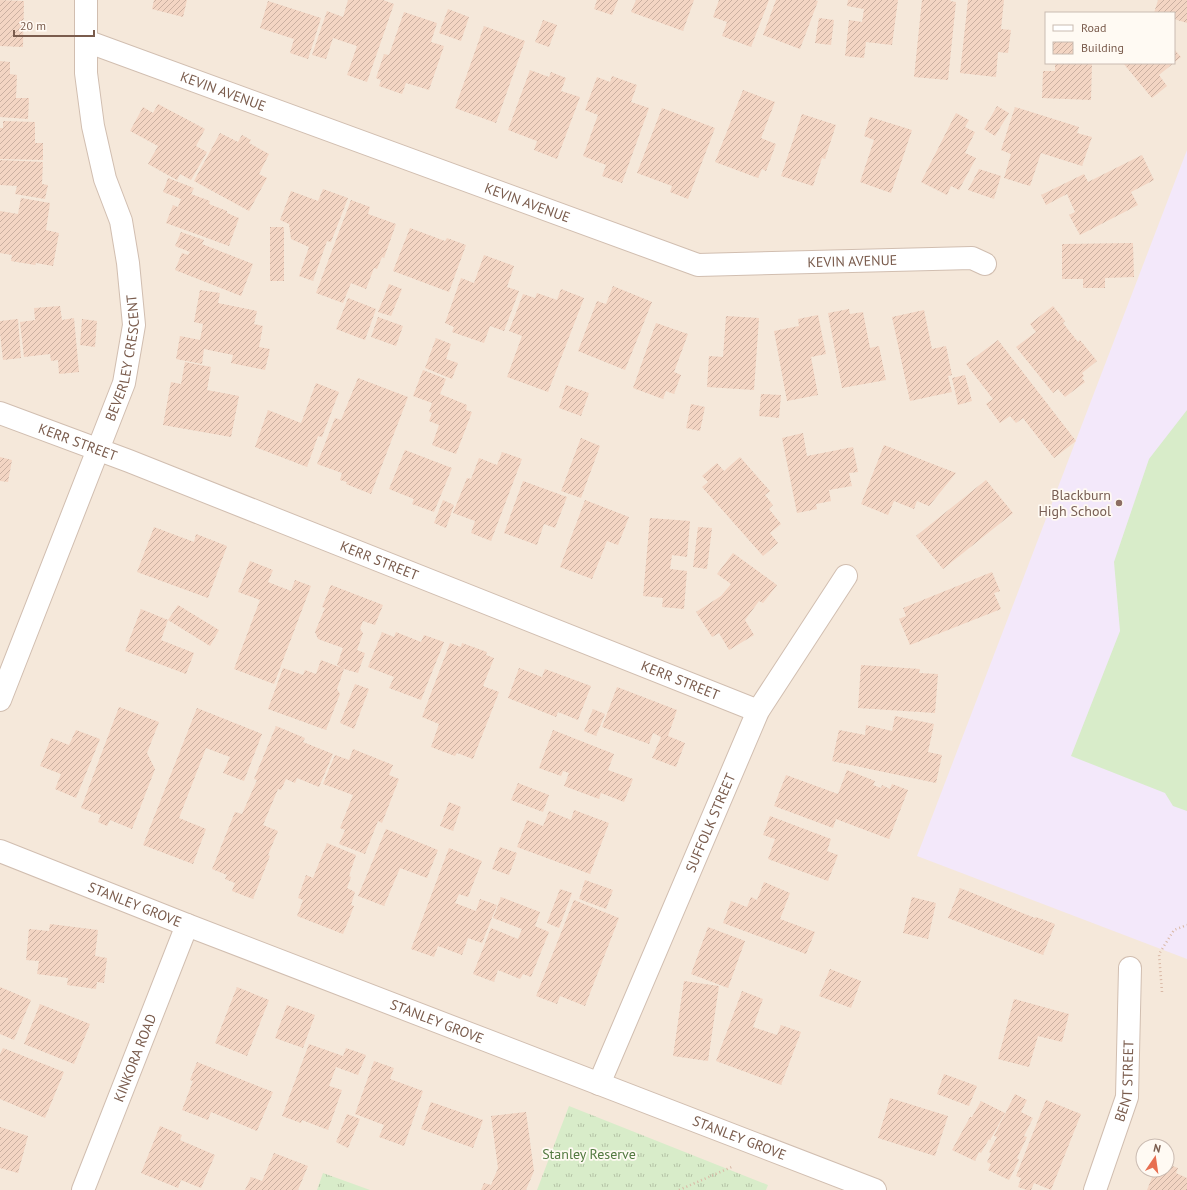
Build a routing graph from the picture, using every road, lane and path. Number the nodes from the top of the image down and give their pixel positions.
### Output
1 (86, 0) edge
2 (86, 41) junction
3 (985, 264) dead end
4 (0, 413) edge
5 (98, 450) junction
6 (846, 576) dead end
7 (0, 700) edge
8 (758, 711) junction
9 (0, 851) edge
10 (187, 925) junction
11 (1187, 925) edge
12 (1130, 968) dead end
13 (1162, 992) dead end
14 (599, 1084) junction
15 (734, 1166) dead end
16 (82, 1190) edge
17 (679, 1190) edge
18 (875, 1190) edge
19 (1095, 1190) edge

1 - 2 street, BEVERLEY CRESCENT
2 - 3 street, KEVIN AVENUE
2 - 5 street, BEVERLEY CRESCENT
4 - 5 street, KERR STREET
5 - 7 street, BEVERLEY CRESCENT
5 - 8 street, KERR STREET
6 - 8 street, SUFFOLK STREET
8 - 14 street, SUFFOLK STREET
9 - 10 street, STANLEY GROVE
10 - 14 street, STANLEY GROVE
10 - 16 street, KINKORA ROAD
11 - 13 path
12 - 19 street, BENT STREET
14 - 18 street, STANLEY GROVE
15 - 17 path

